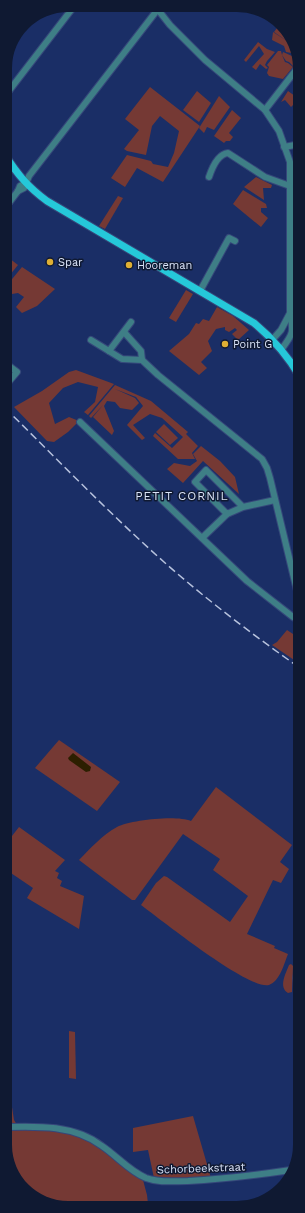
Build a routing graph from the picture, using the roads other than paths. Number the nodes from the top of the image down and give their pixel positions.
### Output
1 (70, 12) edge
2 (154, 12) edge
3 (160, 12) edge
4 (293, 74) edge
5 (12, 87) edge
6 (265, 110) junction
7 (293, 145) edge
8 (284, 147) junction
9 (12, 165) edge
10 (209, 177) dead end
11 (26, 183) junction
12 (290, 186) junction
13 (12, 199) edge
14 (235, 241) dead end
15 (200, 291) junction
16 (290, 313) junction
17 (131, 322) dead end
18 (124, 332) junction
19 (91, 340) dead end
20 (272, 340) junction
21 (281, 350) junction
22 (109, 351) junction
23 (142, 360) junction
24 (293, 365) edge
25 (12, 368) edge
26 (12, 378) edge
27 (80, 422) dead end
28 (275, 500) junction
29 (243, 507) junction
30 (226, 514) junction
31 (202, 538) junction
32 (293, 574) edge
33 (293, 616) edge
34 (12, 1126) edge
35 (287, 1171) edge

1 - 5 street
2 - 11 street
3 - 6 street
4 - 6 street
6 - 8 street
7 - 8 street
8 - 12 street
9 - 11 main road
10 - 12 street
11 - 13 street
11 - 15 main road
12 - 16 street
14 - 15 street
15 - 20 main road
16 - 20 street
16 - 21 street
17 - 18 street
18 - 22 street
18 - 23 street
19 - 22 street
20 - 21 main road
21 - 24 main road
22 - 23 street
23 - 28 street
25 - 26 street
27 - 31 street
28 - 29 street
28 - 32 street
29 - 30 street
29 - 30 street
30 - 31 street
31 - 33 street
34 - 35 street, Schorbeekstraat

